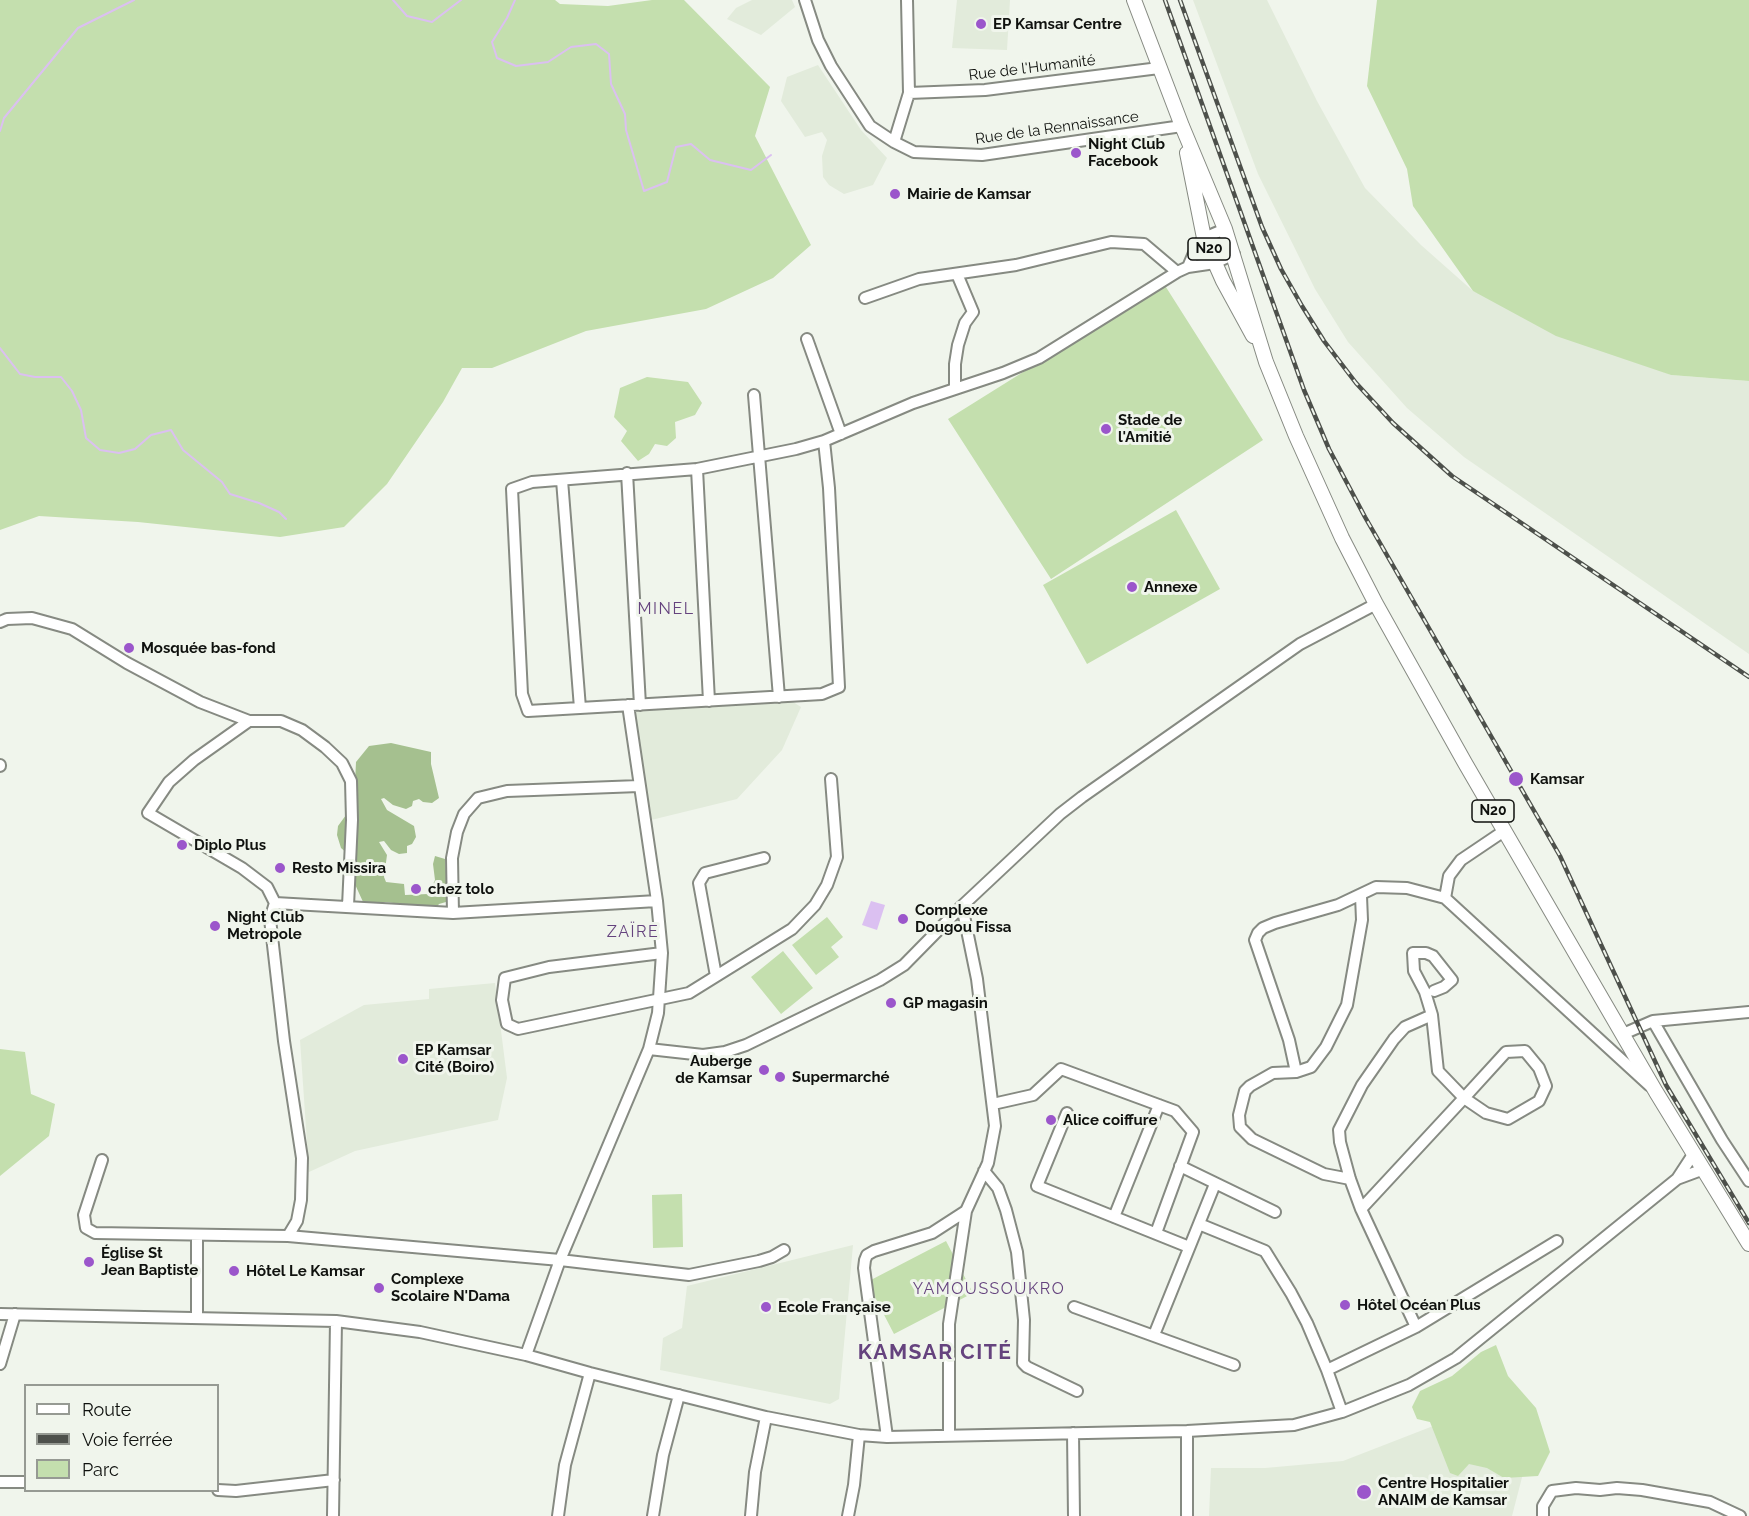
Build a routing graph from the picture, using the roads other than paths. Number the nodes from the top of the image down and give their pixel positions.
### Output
1 (805, 0) edge
2 (907, 0) edge
3 (1134, 0) edge
4 (1159, 68) junction
5 (909, 93) junction
6 (1182, 126) junction
7 (894, 142) junction
8 (1225, 229) junction
9 (1204, 238) junction
10 (1234, 254) junction
11 (1215, 263) junction
12 (1188, 267) junction
13 (1177, 272) junction
14 (957, 274) junction
15 (865, 298) dead end
16 (807, 339) dead end
17 (1266, 362) junction
18 (955, 389) junction
19 (754, 395) dead end
20 (841, 434) junction
21 (824, 441) junction
22 (759, 456) junction
23 (697, 469) junction
24 (627, 473) junction
25 (562, 480) junction
26 (1376, 604) junction
27 (0, 622) edge
28 (778, 697) junction
29 (709, 701) junction
30 (634, 705) junction
31 (580, 708) junction
32 (249, 721) junction
33 (831, 779) dead end
34 (639, 786) junction
35 (1504, 831) junction
36 (764, 858) dead end
37 (1361, 896) junction
38 (1445, 898) junction
39 (657, 901) junction
40 (275, 903) junction
41 (348, 906) junction
42 (962, 906) junction
43 (453, 913) junction
44 (662, 953) junction
45 (716, 976) junction
46 (1434, 991) dead end
47 (660, 1000) junction
48 (1749, 1012) edge
49 (1431, 1015) junction
50 (1653, 1021) junction
51 (1623, 1034) junction
52 (649, 1049) junction
53 (1296, 1072) junction
54 (1656, 1092) junction
55 (1464, 1098) junction
56 (993, 1104) junction
57 (1160, 1105) junction
58 (1067, 1113) dead end
59 (1694, 1153) junction
60 (102, 1160) dead end
61 (1180, 1166) junction
62 (1704, 1169) junction
63 (984, 1171) junction
64 (1350, 1179) junction
65 (1677, 1179) junction
66 (1749, 1181) edge
67 (1215, 1184) junction
68 (1361, 1209) junction
69 (966, 1211) junction
70 (1275, 1212) dead end
71 (1114, 1217) junction
72 (1199, 1224) junction
73 (1156, 1233) junction
74 (197, 1235) junction
75 (288, 1236) junction
76 (1557, 1241) dead end
77 (1749, 1244) edge
78 (1189, 1247) junction
79 (784, 1250) dead end
80 (560, 1260) junction
81 (1074, 1306) dead end
82 (0, 1314) edge
83 (15, 1314) junction
84 (197, 1318) junction
85 (336, 1321) junction
86 (1416, 1327) junction
87 (1154, 1335) junction
88 (526, 1355) junction
89 (0, 1364) edge
90 (1234, 1365) dead end
91 (1327, 1370) junction
92 (590, 1373) junction
93 (1077, 1391) dead end
94 (679, 1395) junction
95 (1342, 1412) junction
96 (766, 1417) junction
97 (1187, 1431) junction
98 (1073, 1433) junction
99 (860, 1435) junction
100 (949, 1435) junction
101 (887, 1437) junction
102 (333, 1480) junction
103 (0, 1482) edge
104 (24, 1482) edge
105 (219, 1490) edge
106 (333, 1516) edge
107 (558, 1516) edge
108 (653, 1516) edge
109 (751, 1516) edge
110 (848, 1516) edge
111 (1074, 1516) edge
112 (1187, 1516) edge
113 (1543, 1516) edge
114 (1740, 1516) edge

1 - 7 street, Rue de la Rennaissance
2 - 5 street
3 - 4 main road
4 - 5 street, Rue de l'Humanité
4 - 6 main road
5 - 7 street
6 - 7 street, Rue de la Rennaissance
6 - 8 main road, N20
6 - 9 main road, N20
8 - 9 street
8 - 10 main road, N20
9 - 11 main road, N20
9 - 12 street
10 - 11 street
10 - 17 main road, N20
11 - 12 street
11 - 17 main road, N20
12 - 13 street
13 - 14 street
13 - 18 street
14 - 15 street
14 - 18 street
16 - 20 street
17 - 26 main road, N20
18 - 20 street
19 - 22 street
20 - 21 street
21 - 22 street
21 - 28 street
22 - 23 street
22 - 28 street
23 - 24 street
23 - 29 street
24 - 25 street
24 - 30 street
25 - 31 street
25 - 31 street
26 - 35 main road, N20
26 - 42 street
27 - 32 street
28 - 29 street
29 - 30 street
30 - 31 street
30 - 34 street
32 - 40 street
32 - 41 street
33 - 45 street
34 - 39 street
34 - 43 street
35 - 38 street
35 - 51 main road, N20
36 - 45 street
37 - 38 street
37 - 53 street
37 - 53 street
38 - 54 street
39 - 43 street
39 - 44 street
40 - 41 street
40 - 75 street
41 - 43 street
42 - 52 street
42 - 56 street
44 - 47 street
44 - 47 street
45 - 47 street
46 - 49 street
47 - 52 street
48 - 50 street
49 - 55 street
49 - 64 street
50 - 51 street
50 - 66 street
51 - 54 main road, N20
52 - 80 street
53 - 64 street
54 - 59 main road, N20
55 - 55 street
55 - 68 street
56 - 57 street
56 - 63 street
57 - 61 street
57 - 71 street
58 - 71 street
59 - 62 main road, N20
59 - 65 street
60 - 74 street
61 - 67 street
61 - 73 street
62 - 65 street
62 - 77 main road, N20
63 - 69 street
63 - 93 street
64 - 68 street
65 - 95 street
67 - 70 street
67 - 72 street
68 - 86 street
69 - 100 street
69 - 101 street
71 - 73 street
72 - 78 street
72 - 91 street
73 - 78 street
74 - 75 street
74 - 84 street
75 - 80 street
76 - 86 street
78 - 87 street
79 - 80 street
80 - 88 street
81 - 87 street
82 - 83 street
83 - 84 street
83 - 89 street
84 - 85 street
85 - 88 street
85 - 102 street
86 - 91 street
87 - 90 street
88 - 92 street
91 - 95 street
92 - 94 street
92 - 107 street
94 - 96 street
94 - 108 street
95 - 97 street
96 - 99 street
96 - 109 street
97 - 98 street
97 - 112 street
98 - 100 street
98 - 111 street
99 - 101 street
99 - 110 street
100 - 101 street
102 - 105 street
102 - 106 street
103 - 104 street
113 - 114 street

